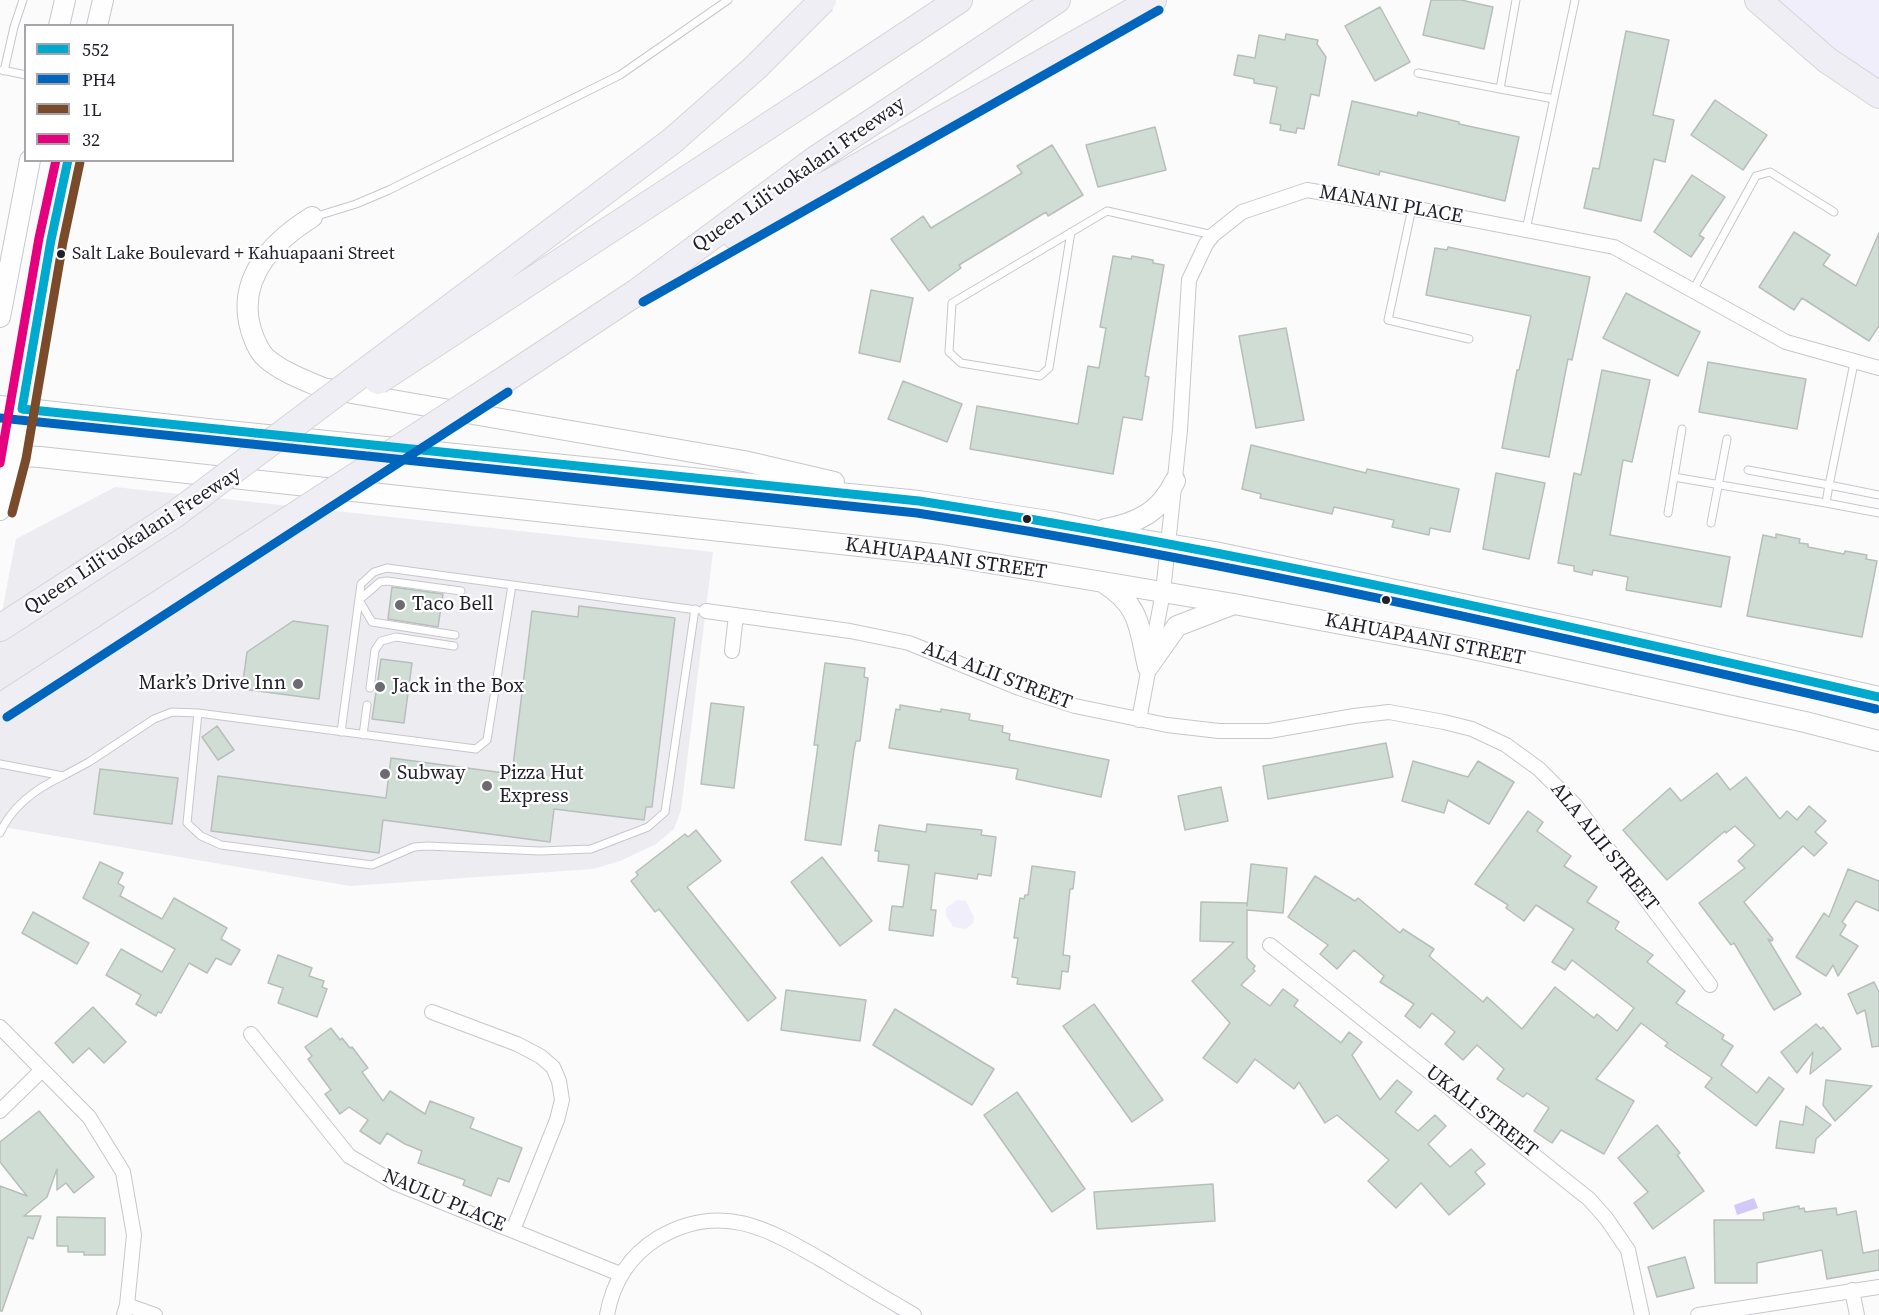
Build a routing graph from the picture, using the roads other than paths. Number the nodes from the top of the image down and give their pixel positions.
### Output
1 (23, 0) edge
2 (65, 0) edge
3 (103, 0) edge
4 (728, 0) edge
5 (823, 0) edge
6 (959, 0) edge
7 (1057, 0) edge
8 (1153, 0) edge
9 (1516, 0) edge
10 (1575, 0) edge
11 (1758, 0) edge
12 (59, 24) edge
13 (98, 24) edge
14 (2, 70) edge
15 (1418, 73) dead end
16 (24, 75) edge
17 (1500, 89) junction
18 (1879, 95) edge
19 (1554, 99) junction
20 (30, 162) edge
21 (68, 162) edge
22 (1412, 208) junction
23 (1834, 212) dead end
24 (312, 217) joint
25 (1526, 230) junction
26 (1071, 232) junction
27 (1213, 235) junction
28 (637, 292) junction
29 (1692, 292) junction
30 (0, 317) edge
31 (1469, 339) dead end
32 (1854, 363) junction
33 (1879, 368) edge
34 (0, 406) edge
35 (22, 408) junction
36 (1682, 429) dead end
37 (1727, 438) dead end
38 (7, 456) edge
39 (1748, 470) dead end
40 (1674, 477) junction
41 (1175, 481) junction
42 (1718, 484) junction
43 (1829, 485) junction
44 (1879, 495) edge
45 (919, 501) junction
46 (1826, 504) junction
47 (0, 510) edge
48 (1668, 513) dead end
49 (1879, 513) edge
50 (174, 514) junction
51 (1711, 523) dead end
52 (1098, 531) junction
53 (1166, 543) junction
54 (1104, 584) junction
55 (512, 585) junction
56 (461, 591) dead end
57 (1163, 592) junction
58 (359, 600) junction
59 (1234, 604) junction
60 (700, 610) junction
61 (736, 615) junction
62 (355, 621) junction
63 (372, 622) junction
64 (0, 628) edge
65 (455, 635) dead end
66 (454, 646) dead end
67 (732, 651) dead end
68 (1148, 667) junction
69 (370, 688) dead end
70 (1879, 697) edge
71 (367, 705) dead end
72 (0, 707) edge
73 (198, 712) junction
74 (1139, 720) junction
75 (341, 732) junction
76 (363, 735) junction
77 (1879, 741) edge
78 (0, 764) edge
79 (63, 776) junction
80 (0, 833) edge
81 (1270, 945) dead end
82 (1710, 985) dead end
83 (432, 1012) dead end
84 (0, 1028) edge
85 (251, 1034) dead end
86 (42, 1070) junction
87 (0, 1111) edge
88 (513, 1230) junction
89 (620, 1274) junction
90 (1879, 1287) edge
91 (1852, 1290) junction
92 (125, 1310) edge
93 (155, 1315) edge
94 (608, 1315) edge
95 (914, 1315) edge
96 (1642, 1315) edge
97 (1698, 1315) edge
98 (1857, 1315) edge

1 - 14 lane
2 - 12 main road
3 - 13 main road
4 - 24 lane
5 - 50 highway, bridge
6 - 50 highway, Queen Liliʻuokalani Freeway, bridge
7 - 28 highway, Queen Liliʻuokalani Freeway
8 - 28 highway
9 - 17 lane
10 - 19 lane
11 - 18 highway
14 - 16 lane
15 - 17 lane
17 - 19 lane
19 - 25 lane
20 - 30 main road
21 - 35 main road
22 - 25 street, MANANI PLACE
22 - 27 street, MANANI PLACE
22 - 31 lane
23 - 29 lane
24 - 45 main road
25 - 29 street, MANANI PLACE
26 - 26 lane
26 - 27 lane
27 - 41 street, MANANI PLACE
28 - 72 highway, Queen Liliʻuokalani Freeway, bridge
29 - 32 street, MANANI PLACE
32 - 33 street, MANANI PLACE
32 - 43 lane
34 - 35 main road, KAHUAPAANI STREET
35 - 38 main road
35 - 45 main road, KAHUAPAANI STREET
36 - 40 lane
37 - 42 lane
38 - 47 main road
38 - 54 main road, KAHUAPAANI STREET
39 - 43 lane
40 - 42 lane
40 - 48 lane
41 - 52 main road
41 - 53 street, MANANI PLACE
42 - 46 lane
42 - 51 lane
43 - 44 lane
43 - 46 lane
45 - 52 main road, KAHUAPAANI STREET
46 - 49 lane
50 - 64 highway, Queen Liliʻuokalani Freeway
52 - 53 main road, KAHUAPAANI STREET
53 - 57 street, MANANI PLACE
53 - 70 main road, KAHUAPAANI STREET
54 - 57 main road, KAHUAPAANI STREET
54 - 68 main road
55 - 58 lane
55 - 60 lane
55 - 76 lane
56 - 58 lane
57 - 59 main road, KAHUAPAANI STREET
57 - 68 street, MANANI PLACE
58 - 62 lane
58 - 63 lane
59 - 68 main road
59 - 77 main road, KAHUAPAANI STREET
60 - 61 street, ALA ALII STREET
60 - 73 lane
61 - 67 street
61 - 74 street, ALA ALII STREET
62 - 63 lane
62 - 75 lane
63 - 65 lane
66 - 69 lane
68 - 74 street, MANANI PLACE
71 - 76 lane
73 - 75 lane
73 - 79 lane
74 - 82 street, ALA ALII STREET
75 - 76 lane
78 - 79 lane
79 - 80 lane
81 - 96 street, UKALI STREET
83 - 88 street
84 - 86 street
85 - 88 street, NAULU PLACE
86 - 87 street
86 - 92 street
88 - 89 street, NAULU PLACE
89 - 94 street
89 - 95 street
90 - 91 street
91 - 97 street
91 - 98 street
92 - 93 street

